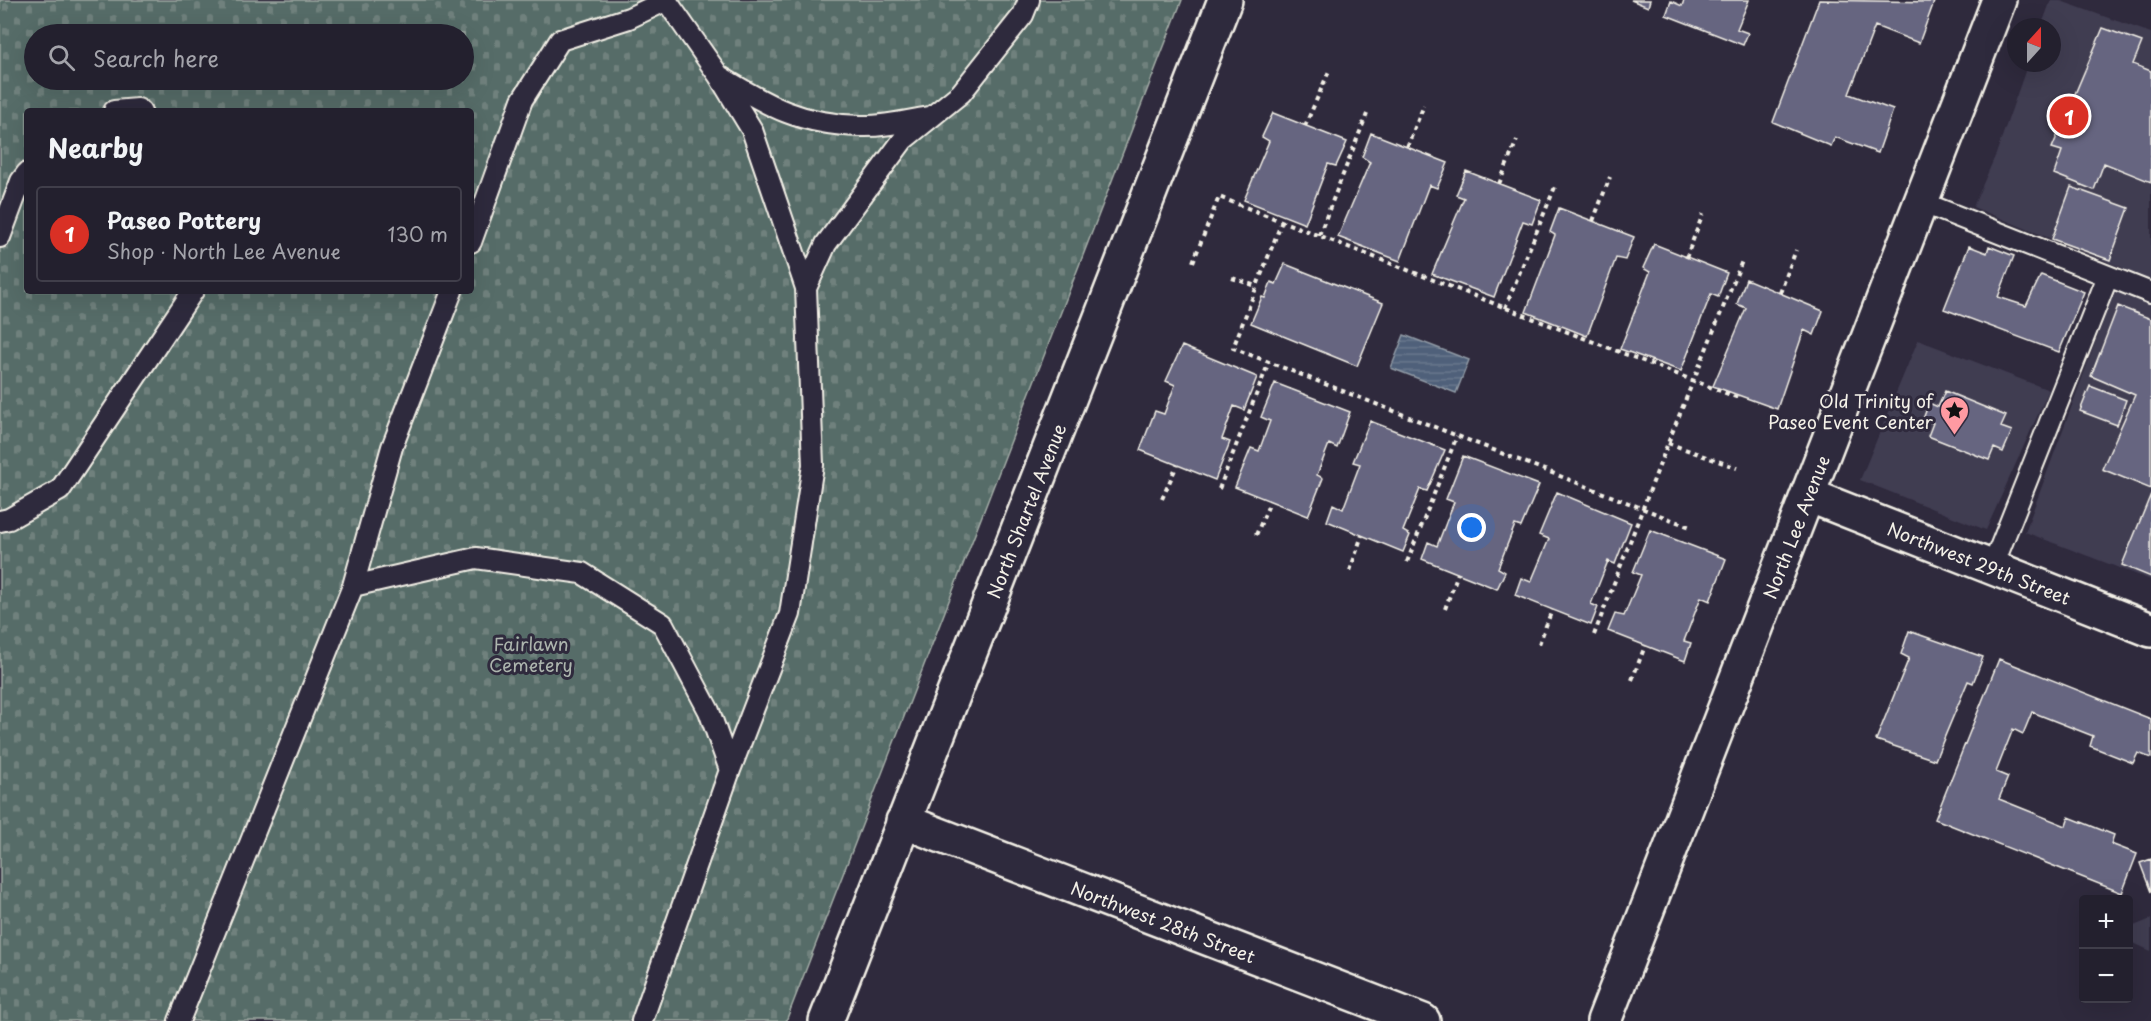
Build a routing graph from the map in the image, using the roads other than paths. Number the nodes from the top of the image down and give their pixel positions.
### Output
1 (666, 0) edge
2 (1029, 0) edge
3 (1224, 0) edge
4 (1999, 0) edge
5 (719, 76) junction
6 (931, 117) junction
7 (24, 176) edge
8 (1921, 202) junction
9 (474, 234) edge
10 (0, 237) edge
11 (2108, 276) junction
12 (806, 288) junction
13 (2151, 293) edge
14 (191, 294) edge
15 (451, 294) edge
16 (1808, 495) junction
17 (0, 520) edge
18 (1992, 568) junction
19 (353, 586) junction
20 (2151, 630) edge
21 (730, 770) junction
22 (903, 821) junction
23 (179, 1021) edge
24 (642, 1021) edge
25 (826, 1021) edge
26 (1423, 1021) edge
27 (1604, 1021) edge

1 - 5 lane
1 - 9 lane
2 - 6 lane
3 - 22 street, North Shartel Avenue
4 - 8 street, North Lee Avenue
5 - 6 lane
5 - 12 lane
6 - 12 lane
7 - 10 lane
8 - 11 lane
8 - 16 street, North Lee Avenue
11 - 13 lane
11 - 18 lane
12 - 21 lane
14 - 17 lane
15 - 19 lane
16 - 18 street, Northwest 29th Street
16 - 27 street, North Lee Avenue
18 - 20 street, Northwest 29th Street
19 - 21 lane
19 - 23 lane
21 - 24 lane
22 - 25 street, North Shartel Avenue
22 - 26 street, Northwest 28th Street

